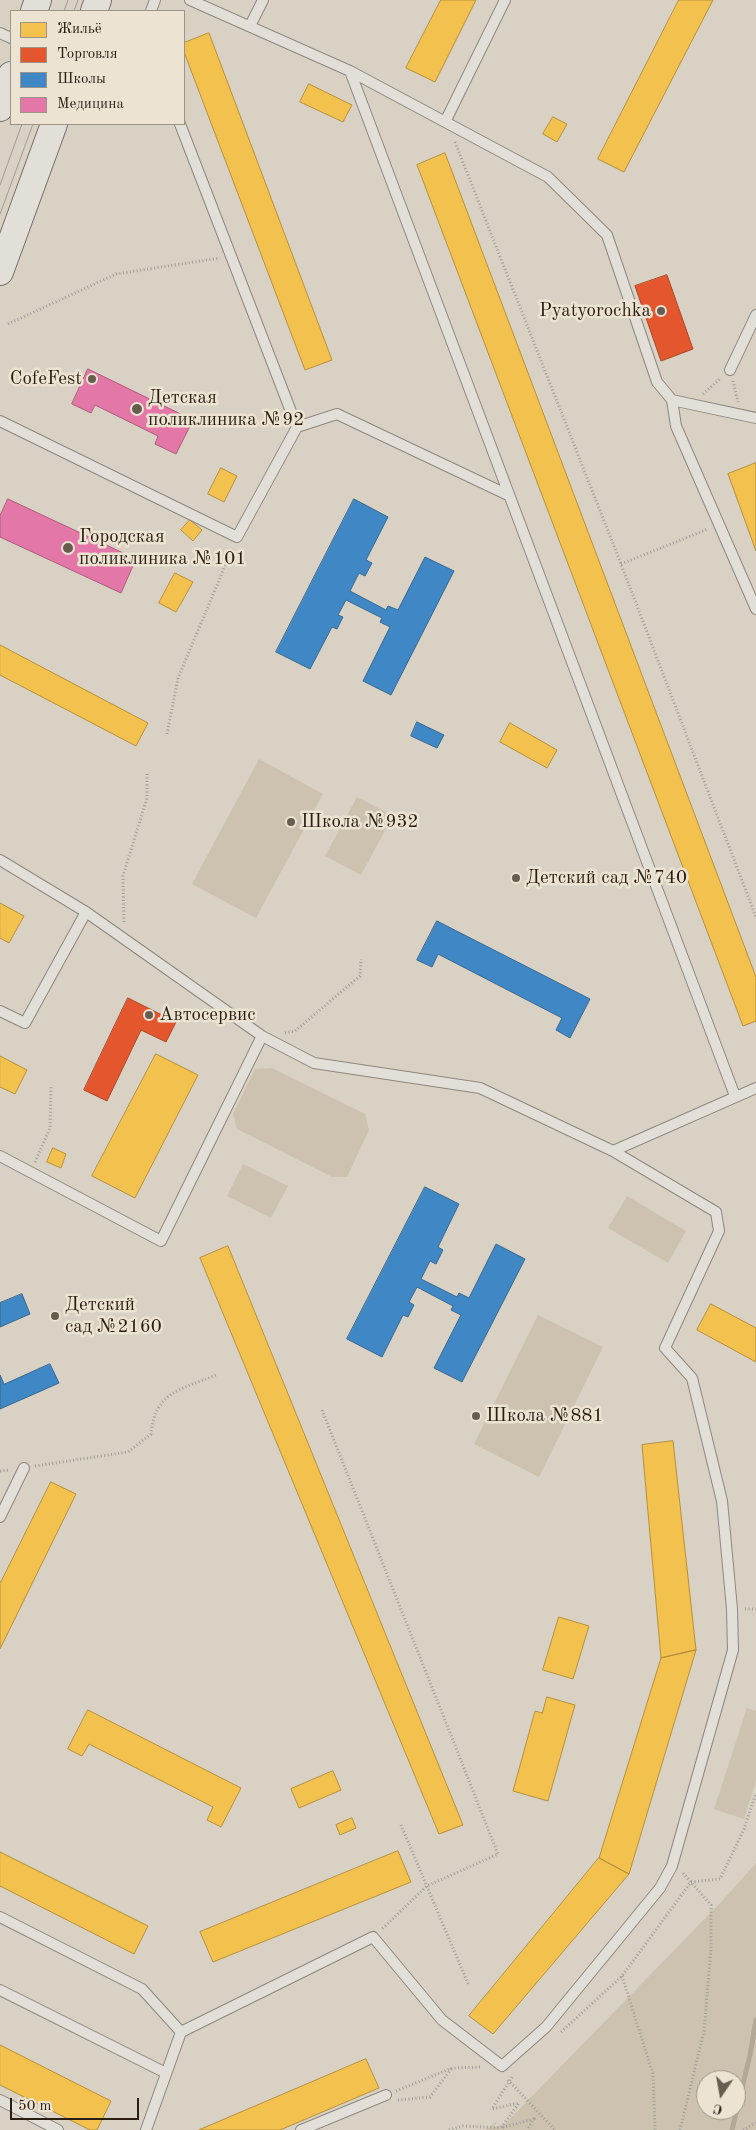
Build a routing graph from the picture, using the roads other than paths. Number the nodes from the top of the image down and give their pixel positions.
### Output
1 (190, 0) edge
2 (263, 0) edge
3 (505, 0) edge
4 (250, 26) junction
5 (350, 71) junction
6 (10, 78) edge
7 (0, 108) edge
8 (446, 120) junction
9 (54, 125) edge
10 (180, 125) edge
11 (0, 272) edge
12 (756, 315) edge
13 (730, 370) road end
14 (672, 400) junction
15 (756, 418) edge
16 (0, 421) edge
17 (297, 426) junction
18 (508, 494) junction
19 (756, 609) edge
20 (0, 860) edge
21 (86, 912) junction
22 (0, 1011) edge
23 (262, 1036) junction
24 (756, 1088) edge
25 (735, 1096) junction
26 (613, 1151) junction
27 (0, 1156) edge
28 (24, 1468) road end
29 (0, 1517) edge
30 (0, 1917) edge
31 (0, 1990) edge
32 (181, 2032) junction
33 (166, 2073) junction
34 (386, 2095) road end
35 (0, 2100) edge
36 (58, 2130) edge
37 (146, 2130) edge
38 (301, 2130) edge

1 - 4 lane
2 - 4 lane
3 - 8 lane
4 - 5 lane
5 - 8 lane
5 - 18 lane
6 - 7 main road
8 - 14 lane
9 - 11 main road
10 - 17 lane
12 - 13 lane
14 - 15 lane
14 - 19 lane
16 - 17 lane
17 - 18 lane
18 - 25 lane
20 - 21 lane
21 - 22 lane
21 - 23 lane
23 - 26 lane
23 - 27 lane
24 - 25 lane
25 - 26 lane
26 - 32 lane
28 - 29 lane
30 - 32 lane
31 - 33 lane
32 - 33 lane
33 - 37 lane
34 - 38 lane
35 - 36 lane

